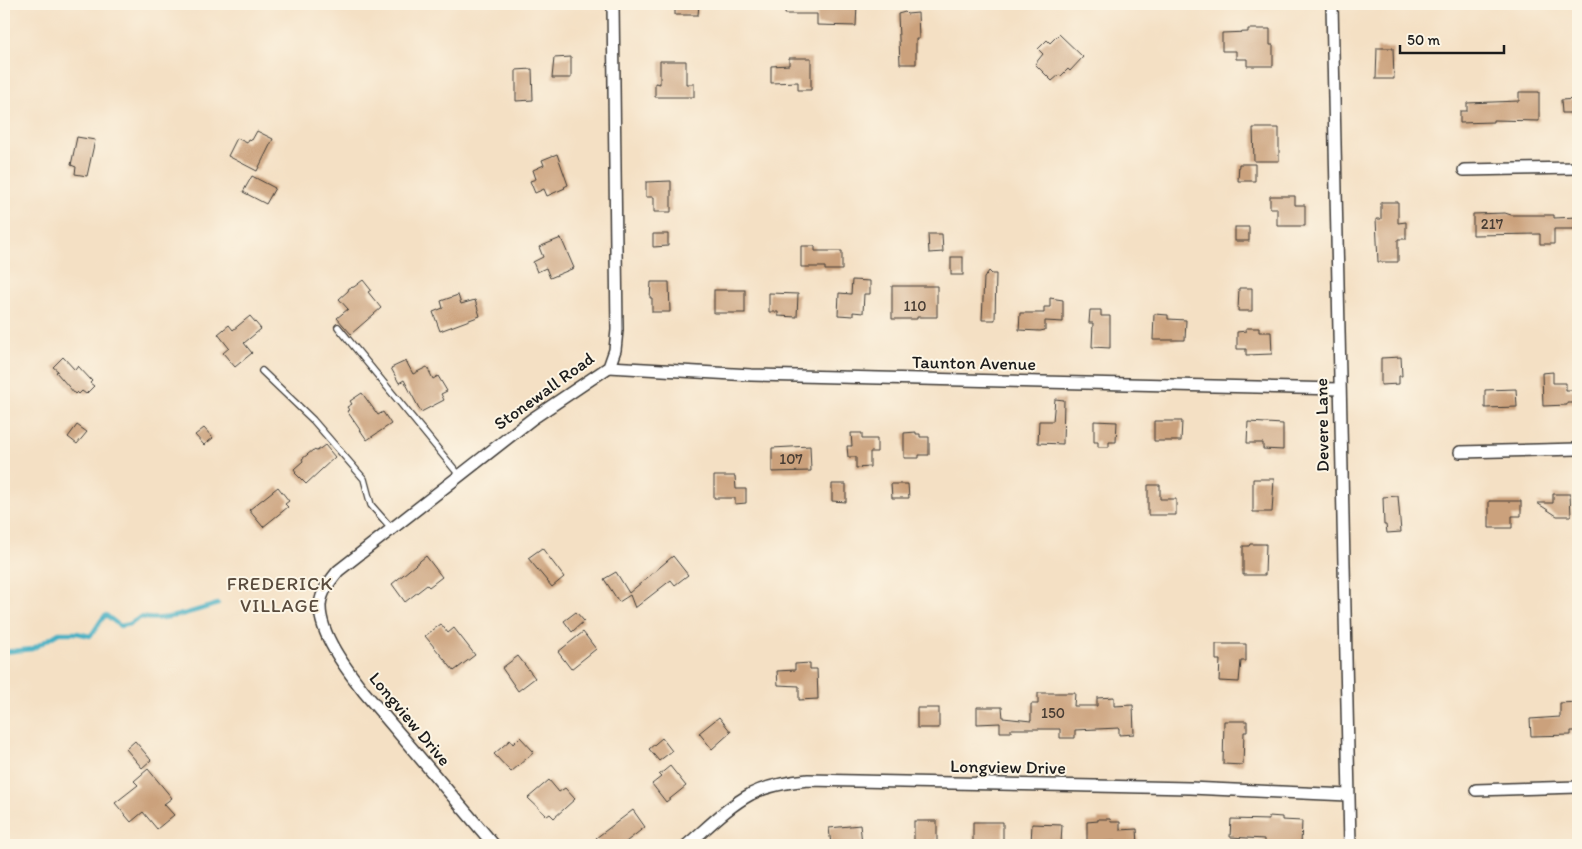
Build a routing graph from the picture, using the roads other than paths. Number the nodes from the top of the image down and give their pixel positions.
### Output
1 (613, 4) edge
2 (1332, 4) edge
3 (1578, 168) edge
4 (1464, 170) dead end
5 (338, 327) dead end
6 (609, 366) junction
7 (262, 371) dead end
8 (1339, 389) junction
9 (1578, 450) edge
10 (1460, 452) dead end
11 (460, 476) junction
12 (392, 529) junction
13 (320, 604) joint
14 (1578, 787) edge
15 (1476, 790) dead end
16 (1348, 795) junction
17 (494, 845) edge
18 (686, 845) edge
19 (1350, 845) edge

1 - 6 street, Stonewall Road
2 - 8 street, Devere Lane
3 - 4 street
5 - 11 lane
6 - 8 street, Taunton Avenue
6 - 11 street, Stonewall Road
7 - 12 lane
8 - 16 street, Devere Lane
9 - 10 street
11 - 12 street, Stonewall Road
12 - 13 street, Stonewall Road
13 - 17 street, Longview Drive
14 - 15 street
16 - 18 street, Longview Drive
16 - 19 street, Devere Lane

